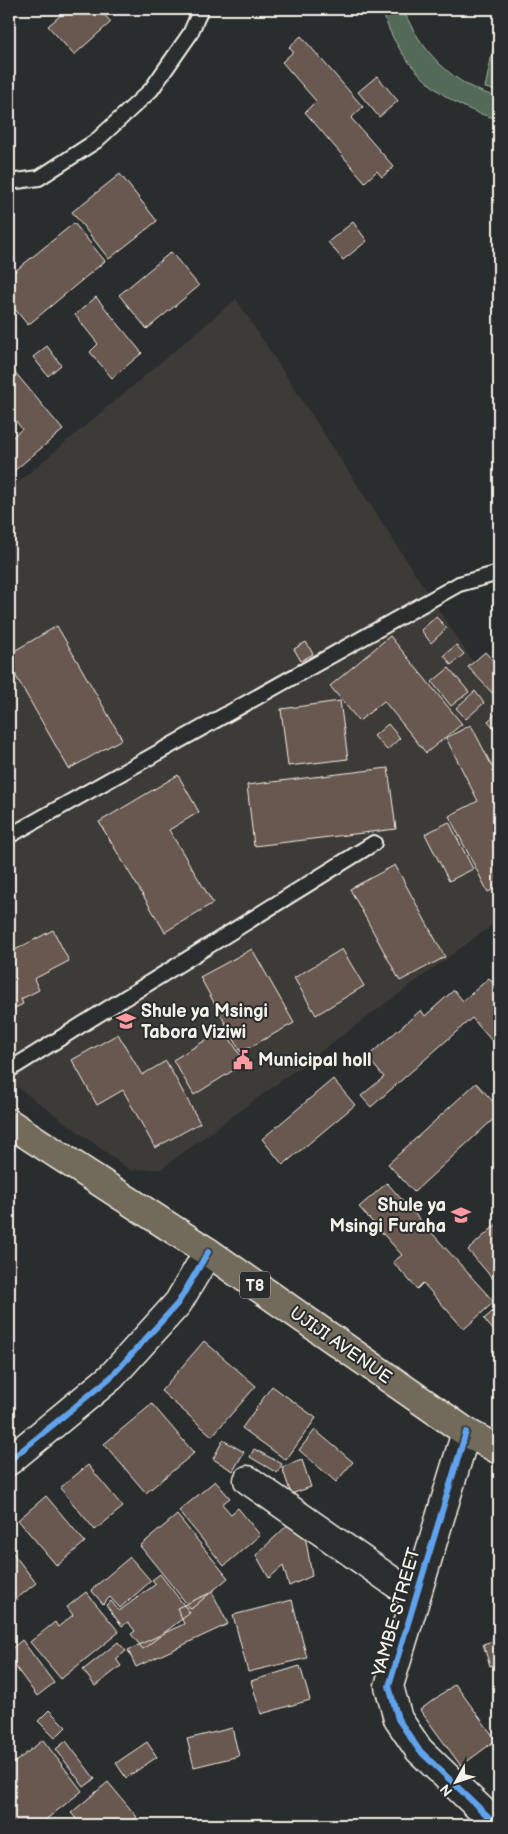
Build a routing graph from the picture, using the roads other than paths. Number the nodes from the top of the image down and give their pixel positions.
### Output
1 (201, 9) edge
2 (9, 182) edge
3 (499, 573) edge
4 (9, 836) edge
5 (374, 843) dead end
6 (9, 1070) edge
7 (9, 1122) edge
8 (208, 1252) junction
9 (466, 1432) junction
10 (499, 1450) edge
11 (9, 1462) edge
12 (248, 1480) dead end
13 (415, 1597) junction
14 (497, 1825) edge

1 - 2 lane
3 - 4 lane
5 - 6 lane
7 - 8 highway, UJIJI AVENUE / T8
8 - 9 highway, UJIJI AVENUE / T8
8 - 11 street
9 - 10 highway, UJIJI AVENUE / T8
9 - 13 street, YAMBE STREET
12 - 13 street
13 - 14 street, YAMBE STREET

